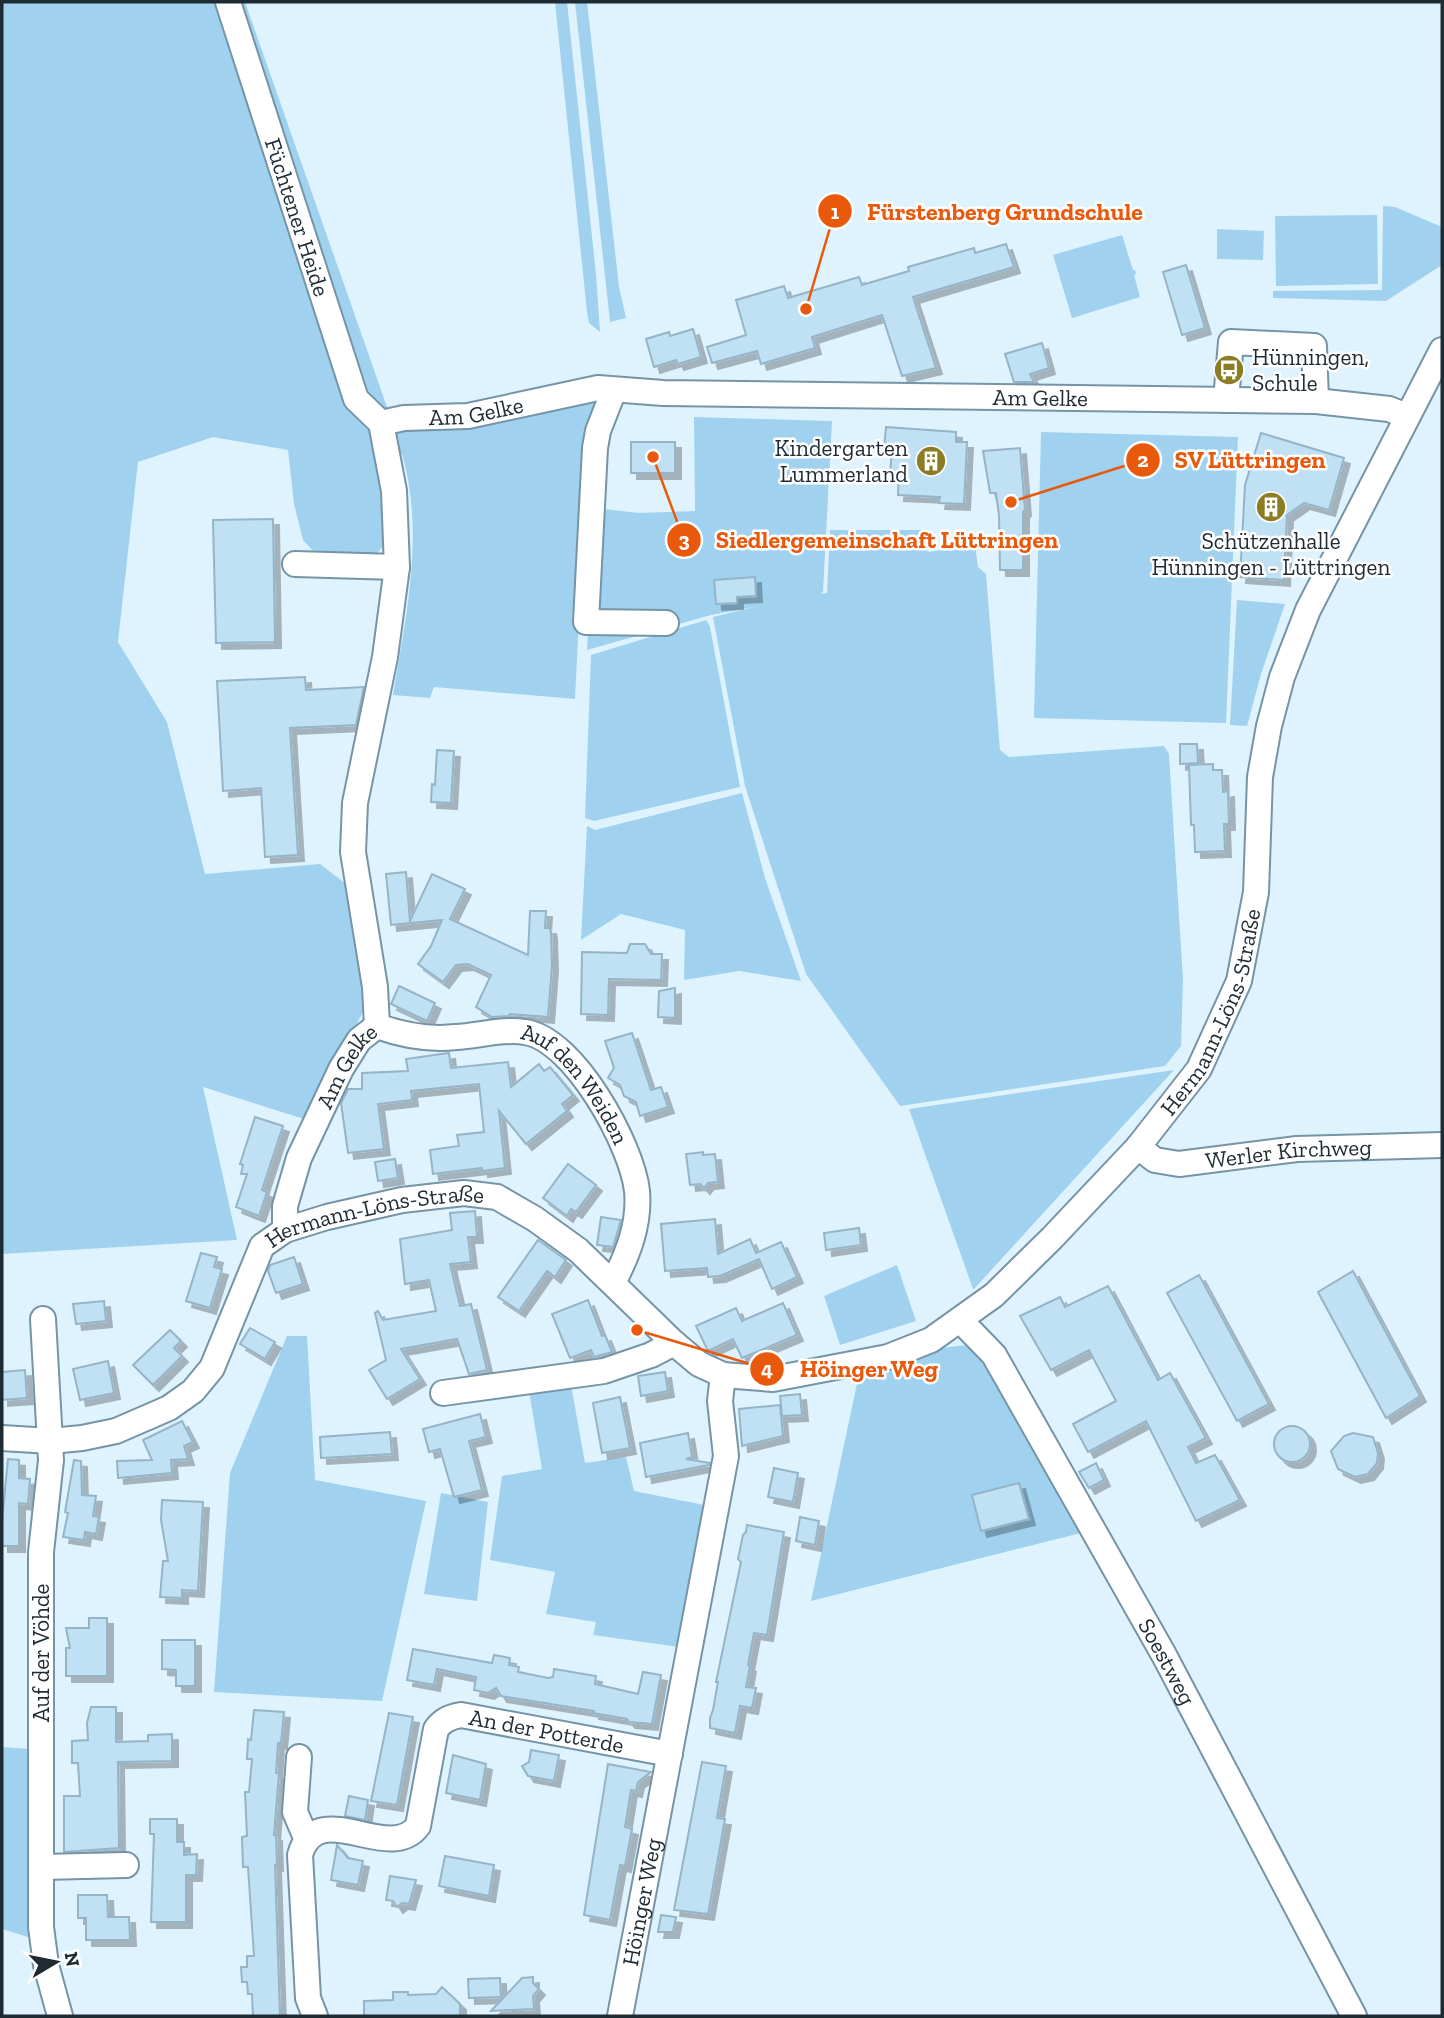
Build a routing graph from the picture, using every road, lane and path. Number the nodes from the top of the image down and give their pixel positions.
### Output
1 (228, 2) edge
2 (1442, 350) edge
3 (614, 390) junction
4 (1226, 400) junction
5 (1316, 401) junction
6 (1407, 416) junction
7 (381, 423) junction
8 (295, 564) dead end
9 (397, 567) junction
10 (666, 623) dead end
11 (377, 1026) junction
12 (1442, 1145) edge
13 (1138, 1147) junction
14 (285, 1230) junction
15 (613, 1283) junction
16 (43, 1319) dead end
17 (960, 1320) junction
18 (674, 1343) junction
19 (723, 1375) junction
20 (443, 1393) dead end
21 (2, 1438) edge
22 (51, 1441) junction
23 (670, 1754) junction
24 (299, 1757) dead end
25 (307, 1840) junction
26 (125, 1866) dead end
27 (42, 1867) junction
28 (60, 2016) edge
29 (315, 2016) edge
30 (621, 2016) edge
31 (1354, 2016) edge

1 - 7 street, Füchtener Heide
2 - 6 street, Hermann-Löns-Straße
3 - 4 street, Am Gelke
3 - 7 street, Am Gelke
3 - 10 street
4 - 5 street, Am Gelke
4 - 5 street
5 - 6 street, Am Gelke
6 - 13 street, Hermann-Löns-Straße
7 - 9 street, Am Gelke
8 - 9 street
9 - 11 street, Am Gelke
11 - 14 street, Am Gelke
11 - 15 street, Auf den Weiden
12 - 13 street, Werler Kirchweg
13 - 17 street, Hermann-Löns-Straße
14 - 15 street, Hermann-Löns-Straße
14 - 22 street, Hermann-Löns-Straße
15 - 18 street, Hermann-Löns-Straße
16 - 22 street, Auf der Vöhde
17 - 19 street, Hermann-Löns-Straße
17 - 31 street, Soestweg
18 - 19 street, Hermann-Löns-Straße
18 - 20 street
19 - 23 street, Höinger Weg
21 - 22 street, Hermann-Löns-Straße
22 - 27 street, Auf der Vöhde
23 - 25 street, An der Potterde
23 - 30 street, Höinger Weg
24 - 25 street
25 - 29 street
26 - 27 street
27 - 28 street, Auf der Vöhde

